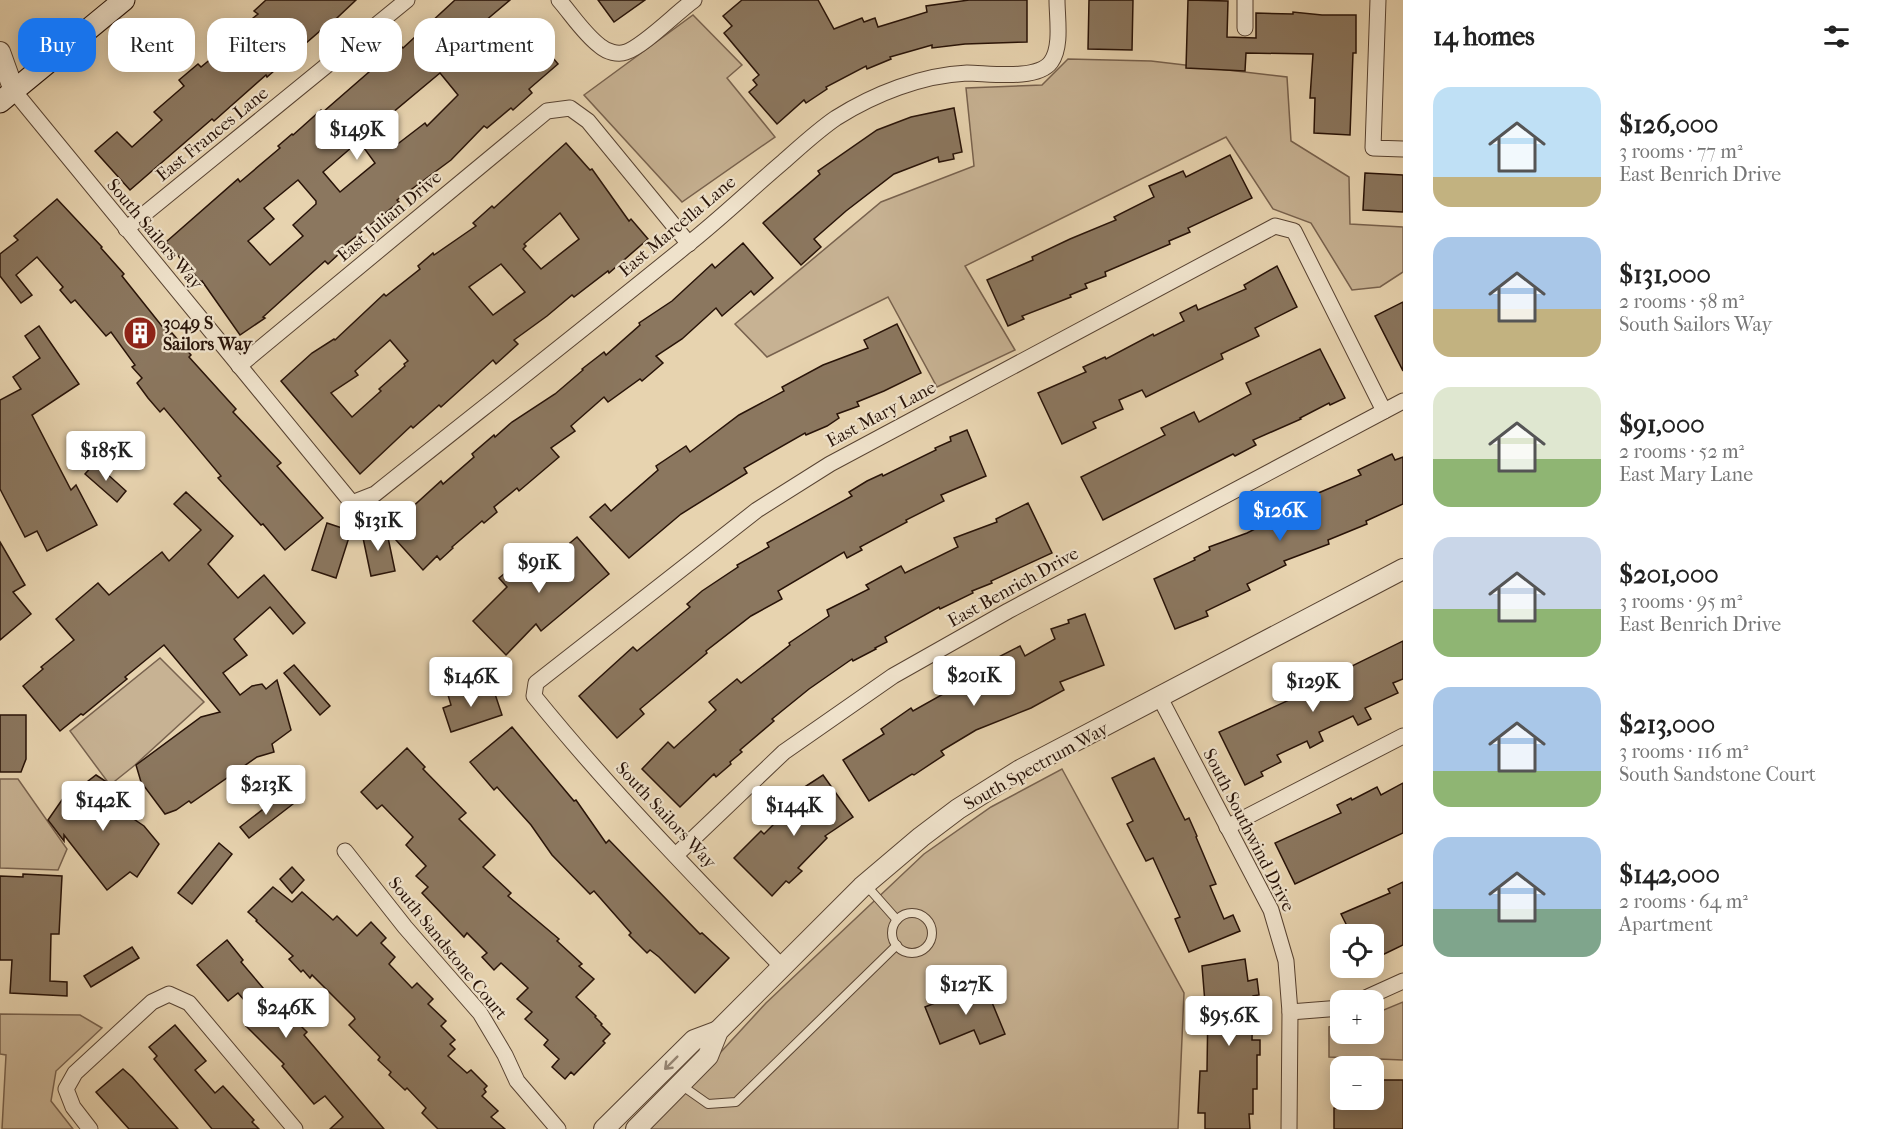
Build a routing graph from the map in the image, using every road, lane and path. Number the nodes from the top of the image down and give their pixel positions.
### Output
1 (124, 0) edge
2 (406, 0) edge
3 (559, 0) edge
4 (694, 0) edge
5 (1057, 0) edge
6 (1245, 0) edge
7 (1378, 0) edge
8 (1245, 28) dead end
9 (0, 52) edge
10 (5, 92) edge
11 (1403, 149) edge
12 (126, 229) junction
13 (689, 244) junction
14 (239, 366) junction
15 (1403, 401) edge
16 (1384, 411) junction
17 (362, 499) joint
18 (1403, 569) edge
19 (536, 683) joint
20 (1160, 698) junction
21 (1403, 736) edge
22 (1227, 827) junction
23 (345, 851) dead end
24 (676, 855) junction
25 (865, 885) junction
26 (897, 920) junction
27 (897, 945) junction
28 (782, 966) junction
29 (1403, 981) edge
30 (1383, 990) edge
31 (1330, 1009) edge
32 (1290, 1012) junction
33 (718, 1031) junction
34 (680, 1084) junction
35 (90, 1129) edge
36 (295, 1129) edge
37 (558, 1129) edge
38 (604, 1129) edge
39 (636, 1129) edge
40 (1289, 1129) edge

1 - 10 main road
2 - 12 street, East Frances Lane
3 - 4 street
5 - 13 street, East Marcella Lane
6 - 8 street
7 - 11 street
9 - 10 street
10 - 12 street, South Sailors Way
12 - 14 street, South Sailors Way
13 - 14 street, East Julian Drive
13 - 17 street, East Marcella Lane
14 - 17 street, South Sailors Way
15 - 16 street, East Benrich Drive
16 - 19 street, East Mary Lane
16 - 24 street, East Benrich Drive
18 - 20 street, South Spectrum Way
19 - 24 street, South Sailors Way
20 - 22 street, South Southwind Drive
20 - 25 street, South Spectrum Way
21 - 22 street
22 - 32 street, South Southwind Drive
23 - 37 street, South Sandstone Court
24 - 28 street, South Sailors Way
25 - 26 lane
25 - 28 street, South Spectrum Way
26 - 27 lane
26 - 27 lane
27 - 34 lane
28 - 33 street, South Spectrum Way
29 - 30 street
31 - 32 street
32 - 40 street, South Southwind Drive
33 - 34 street, South Spectrum Way
33 -> 38 street, South Spectrum Way
34 - 39 street, South Spectrum Way
35 - 36 street

